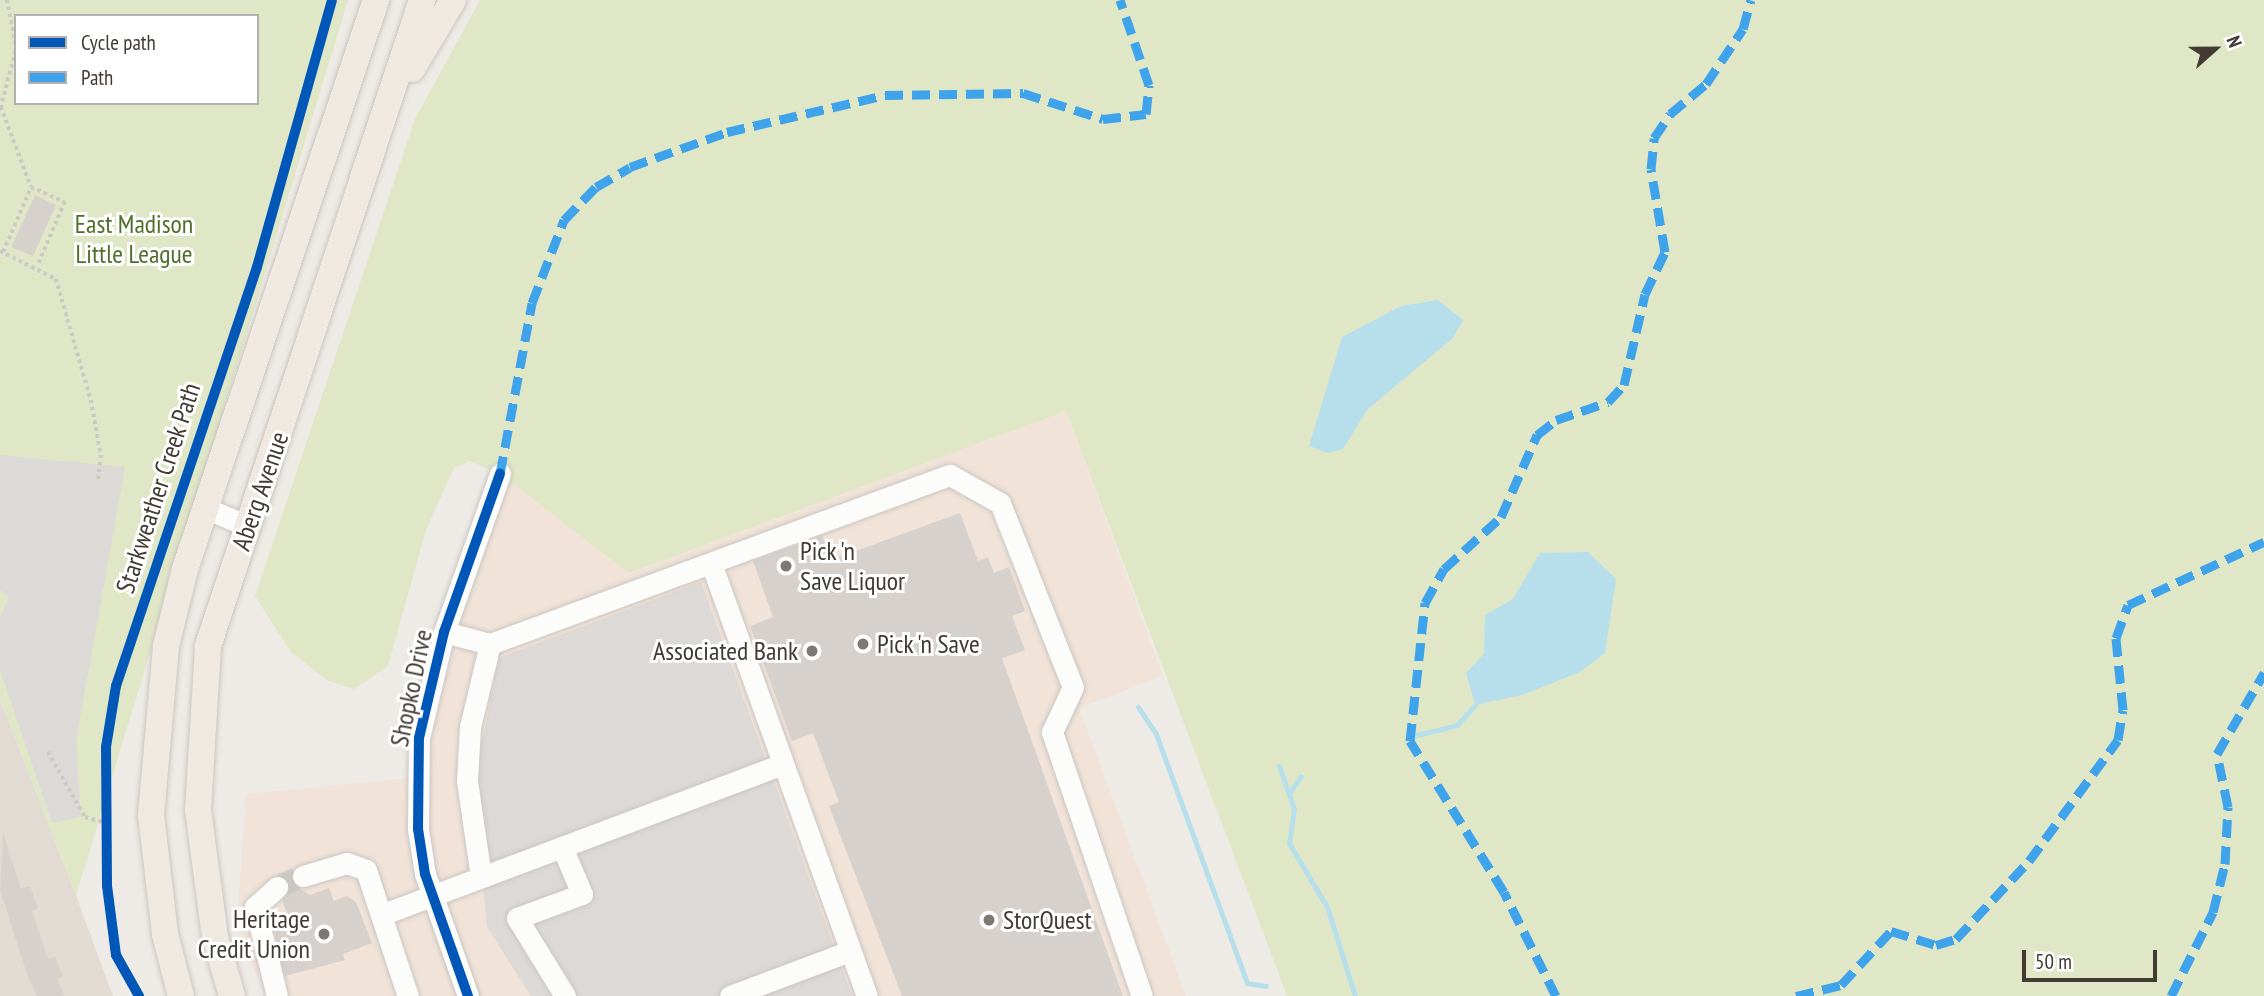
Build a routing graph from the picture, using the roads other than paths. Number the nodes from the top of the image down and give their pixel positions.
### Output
1 (376, 0) edge
2 (422, 0) edge
3 (453, 0) edge
4 (387, 110) junction
5 (500, 474) dead end
6 (205, 508) junction
7 (248, 526) junction
8 (711, 563) junction
9 (444, 632) junction
10 (490, 644) junction
11 (783, 764) junction
12 (562, 847) junction
13 (303, 876) tunnel mouth
14 (481, 877) junction
15 (277, 887) tunnel mouth
16 (433, 895) junction
17 (381, 915) junction
18 (850, 951) junction
19 (181, 996) edge
20 (232, 996) edge
21 (277, 996) edge
22 (408, 996) edge
23 (468, 996) edge
24 (565, 996) edge
25 (730, 996) edge
26 (867, 996) edge
27 (1142, 996) edge

1 - 6 main road, Aberg Avenue
2 - 4 main road, Aberg Avenue
3 - 4 main road
4 - 7 main road, Aberg Avenue
5 - 9 street, Shopko Drive
6 - 7 street
6 - 19 main road, Aberg Avenue
7 - 20 main road, Aberg Avenue
8 - 10 street
8 - 11 street
8 - 27 street
9 - 10 street
9 - 16 street, Shopko Drive
10 - 14 street
11 - 12 street
11 - 18 street
12 - 14 street
12 - 24 street
13 - 17 street
14 - 16 street
15 - 21 street
16 - 17 street
16 - 23 street, Shopko Drive
17 - 22 street
18 - 25 street
18 - 26 street

